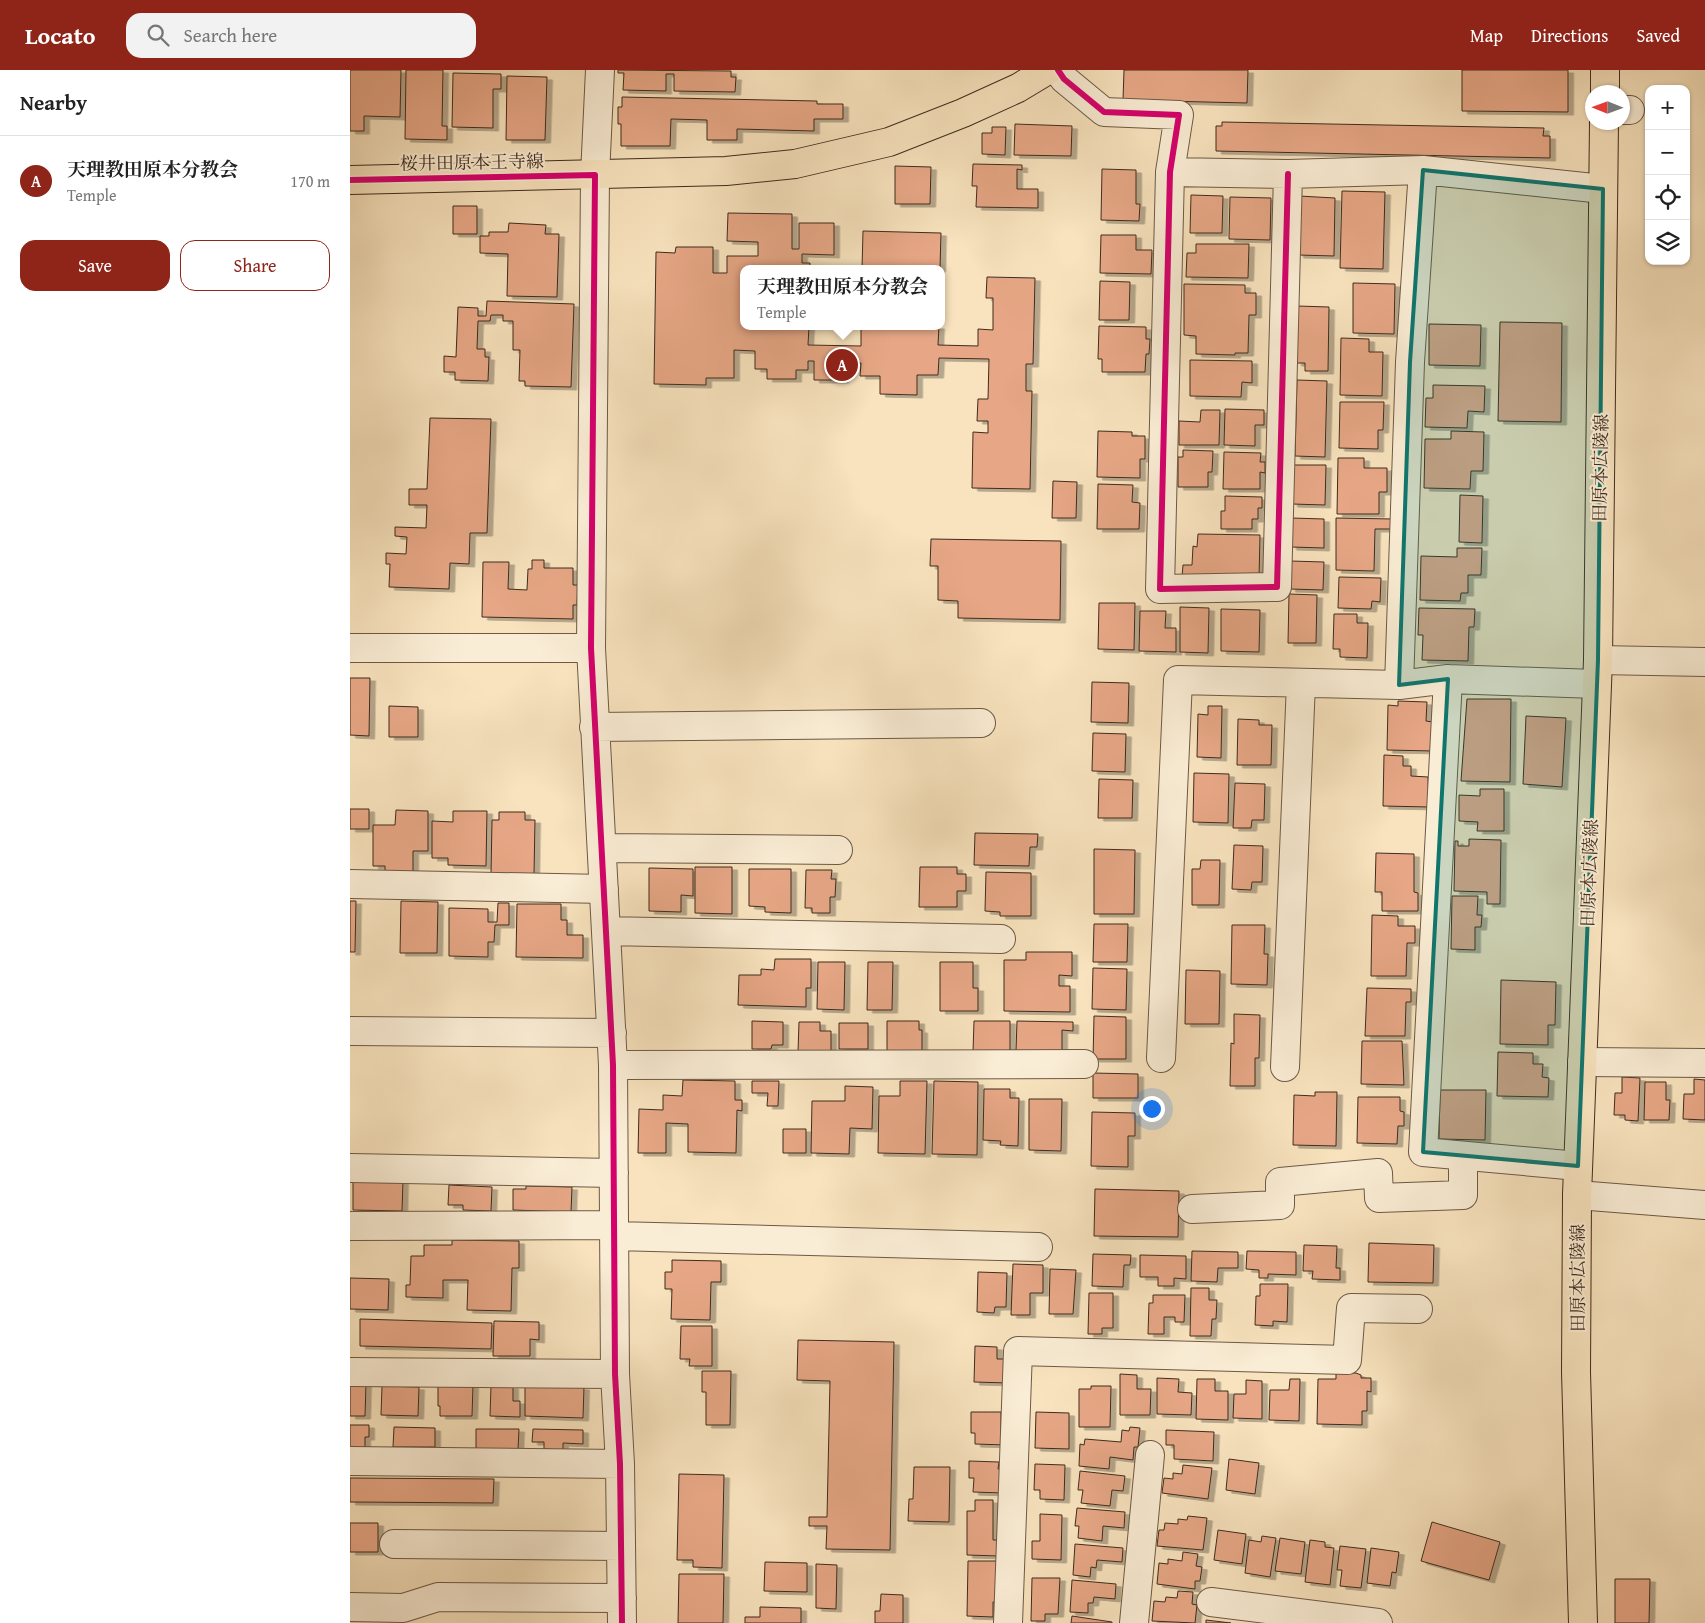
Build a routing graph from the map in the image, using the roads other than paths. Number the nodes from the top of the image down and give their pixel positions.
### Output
1 (600, 70) edge
2 (1048, 70) edge
3 (1058, 70) edge
4 (1605, 70) edge
5 (1605, 85) edge
6 (1604, 130) edge
7 (1423, 170) junction
8 (1170, 172) junction
9 (1288, 174) junction
10 (595, 175) junction
11 (350, 180) edge
12 (1603, 189) junction
13 (350, 648) edge
14 (590, 648) junction
15 (1705, 662) edge
16 (1597, 672) junction
17 (1448, 679) junction
18 (1301, 683) junction
19 (1399, 685) junction
20 (981, 723) dead end
21 (594, 727) junction
22 (602, 848) junction
23 (838, 850) dead end
24 (350, 884) edge
25 (604, 889) junction
26 (606, 931) junction
27 (1002, 939) dead end
28 (350, 1031) edge
29 (612, 1033) junction
30 (1161, 1058) dead end
31 (1582, 1062) junction
32 (1705, 1063) edge
33 (1084, 1064) dead end
34 (613, 1065) junction
35 (1285, 1067) dead end
36 (1463, 1156) junction
37 (1578, 1166) junction
38 (350, 1168) edge
39 (614, 1172) junction
40 (1577, 1195) junction
41 (1705, 1205) edge
42 (1192, 1209) dead end
43 (350, 1226) edge
44 (614, 1230) junction
45 (1038, 1248) dead end
46 (1418, 1309) dead end
47 (350, 1372) edge
48 (615, 1374) junction
49 (1150, 1455) dead end
50 (350, 1461) edge
51 (620, 1464) junction
52 (394, 1544) dead end
53 (621, 1546) junction
54 (1211, 1602) dead end
55 (350, 1607) edge
56 (622, 1610) edge
57 (1269, 1615) edge
58 (1008, 1623) edge
59 (1134, 1623) edge
60 (1378, 1623) edge
61 (1584, 1623) edge

1 - 10 street
2 - 10 main road, 桜井田原本王寺線
3 - 8 street
4 - 5 main road
6 - 12 main road, 田原本広陵線
7 - 9 street
7 - 12 street
7 - 19 street
8 - 9 street
8 - 9 street
10 - 11 main road, 桜井田原本王寺線
10 - 14 street
12 - 16 main road, 田原本広陵線
13 - 14 street
14 - 21 street
15 - 16 street
16 - 17 street
16 - 31 main road, 田原本広陵線
17 - 19 street
17 - 36 street
18 - 19 street
18 - 30 street
18 - 35 street
20 - 21 street
21 - 22 street
22 - 23 street
22 - 25 street
24 - 25 street
25 - 26 street
26 - 27 street
26 - 29 street
28 - 29 street
29 - 34 street
31 - 32 street
31 - 37 main road, 田原本広陵線
33 - 34 street
34 - 39 street
36 - 37 street
36 - 42 street
37 - 40 main road, 田原本広陵線
38 - 39 street
39 - 44 street
40 - 41 street
40 - 61 main road, 田原本広陵線
43 - 44 street
44 - 45 street
44 - 48 street
46 - 58 street
47 - 48 street
48 - 51 street
49 - 59 street
50 - 51 street
51 - 53 street
52 - 53 street
53 - 56 street
54 - 57 street
55 - 56 street
57 - 60 street

